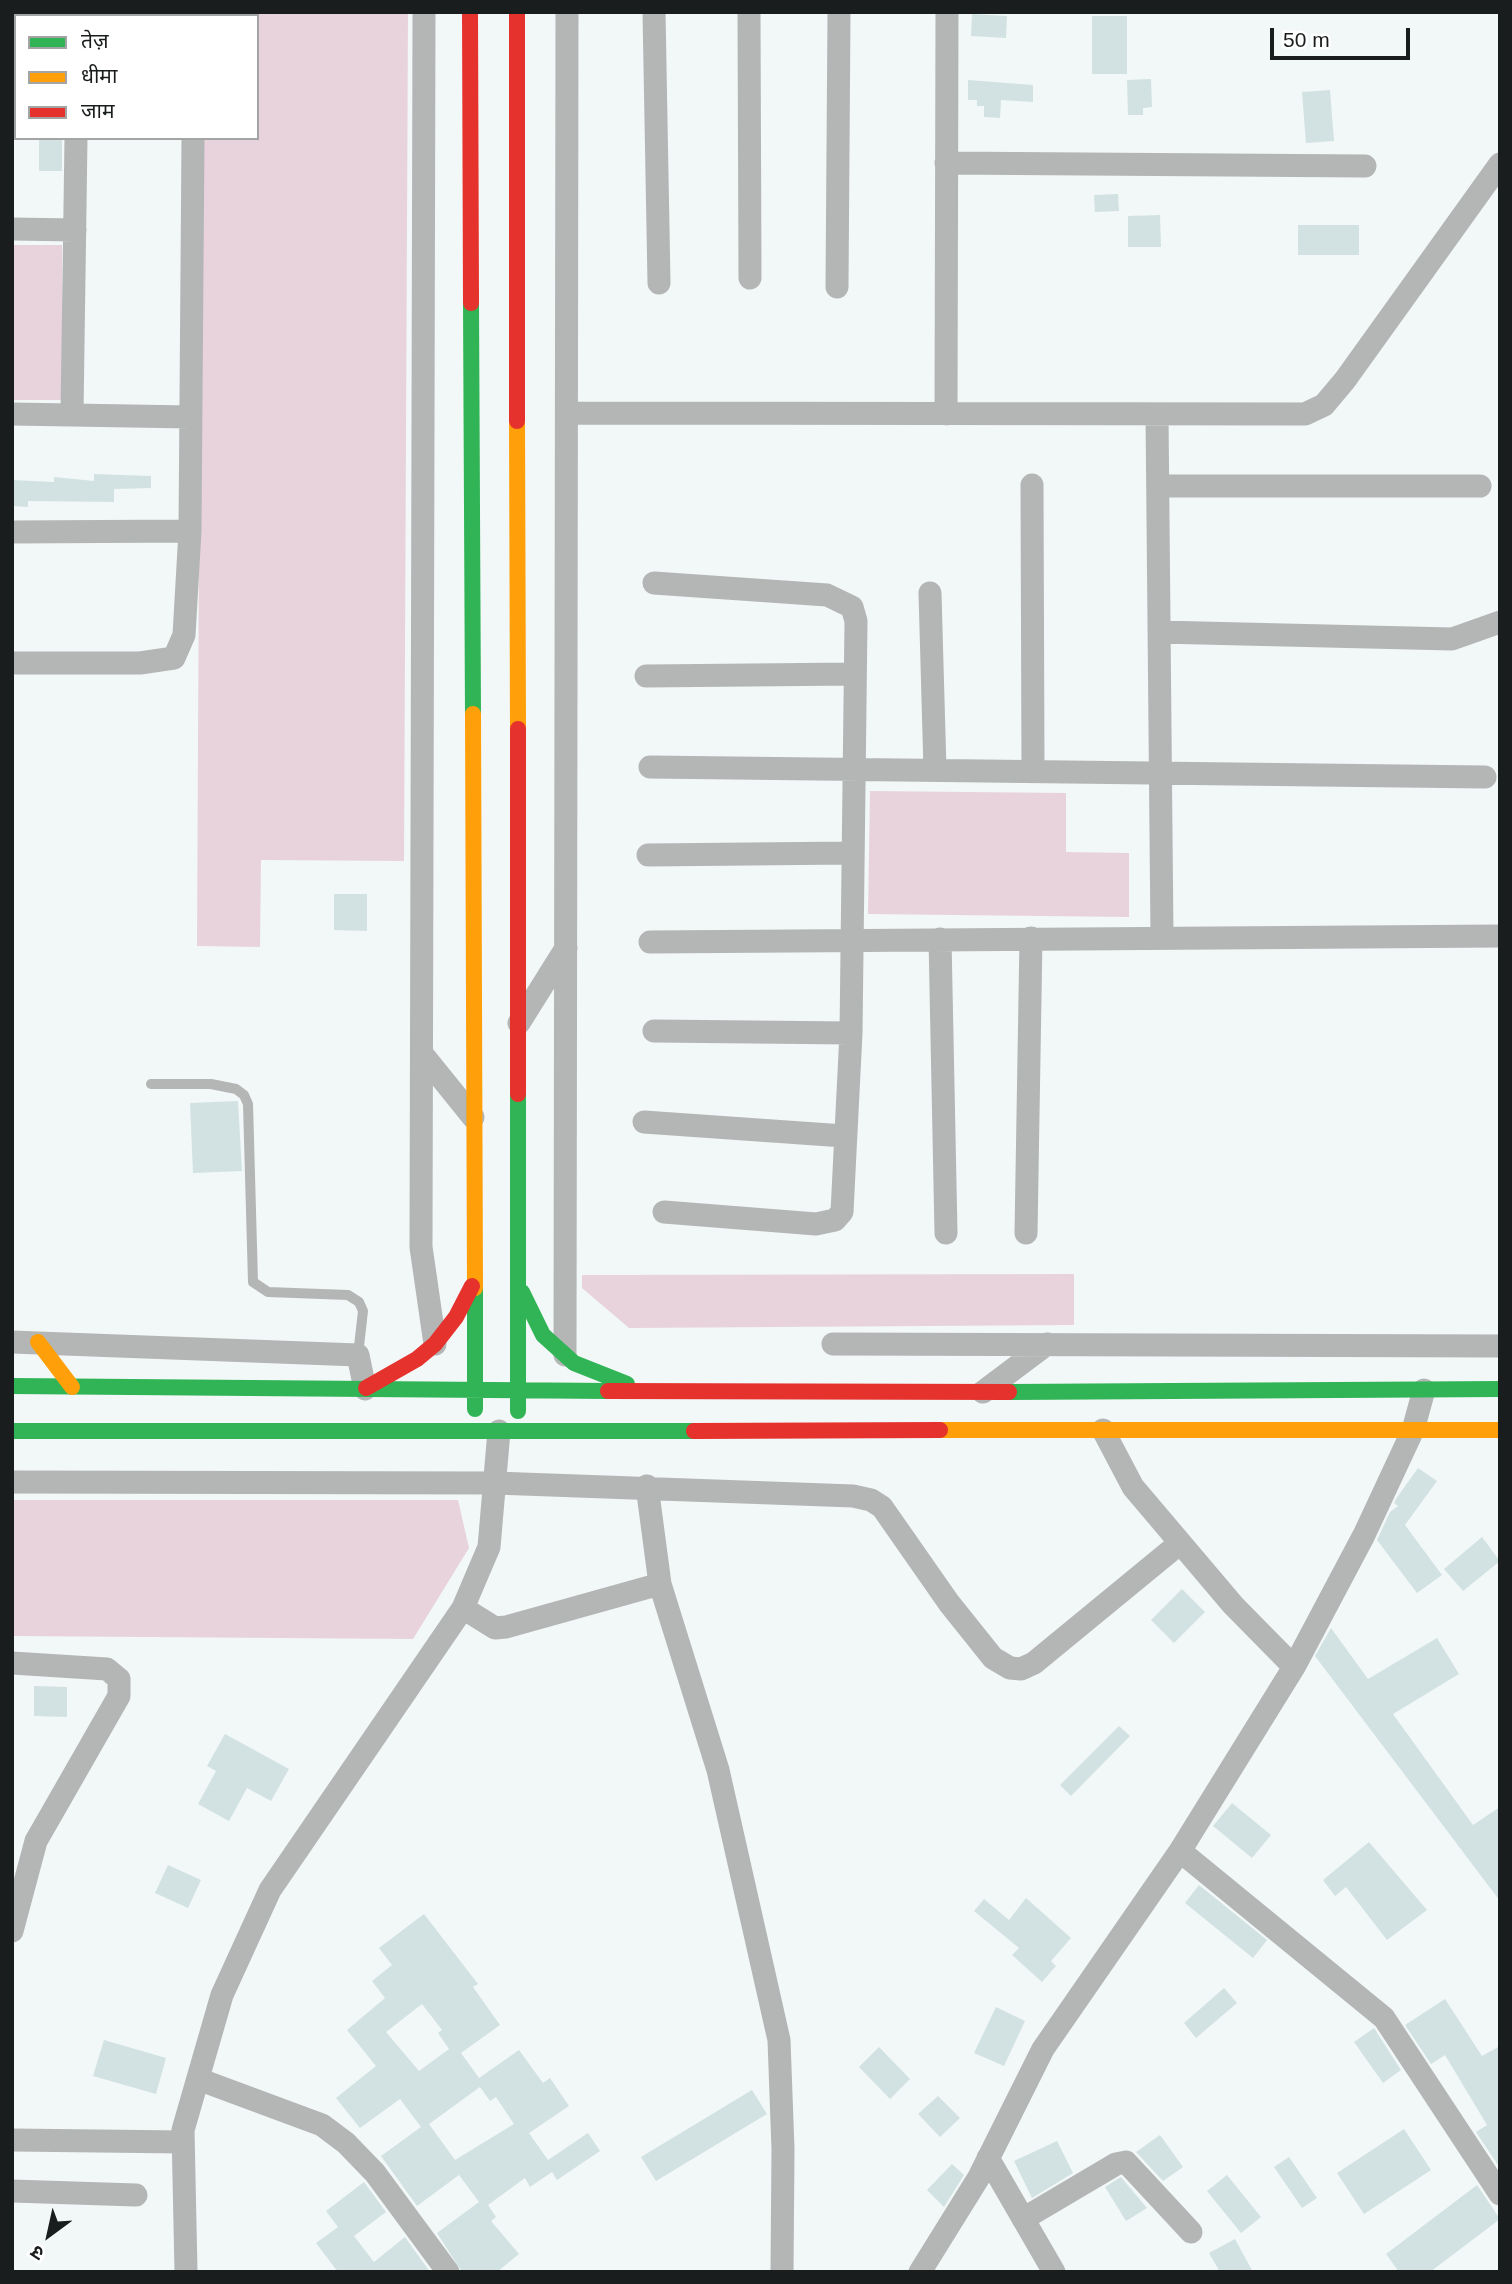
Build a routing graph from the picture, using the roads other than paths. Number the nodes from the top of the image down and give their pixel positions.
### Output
1 (424, 12) edge
2 (470, 12) edge
3 (517, 12) edge
4 (567, 12) edge
5 (654, 12) edge
6 (749, 12) edge
7 (839, 12) edge
8 (947, 12) edge
9 (76, 140) edge
10 (193, 140) edge
11 (946, 163) junction
12 (1500, 164) edge
13 (1365, 166) dead end
14 (12, 229) edge
15 (75, 230) junction
16 (750, 278) dead end
17 (659, 282) dead end
18 (837, 287) dead end
19 (72, 413) junction
20 (568, 413) junction
21 (12, 414) edge
22 (946, 414) junction
23 (1157, 415) junction
24 (190, 417) junction
25 (1032, 485) dead end
26 (1158, 486) junction
27 (1480, 486) dead end
28 (190, 531) junction
29 (12, 532) edge
30 (654, 583) dead end
31 (930, 593) dead end
32 (1500, 622) edge
33 (1159, 632) junction
34 (12, 663) edge
35 (853, 674) junction
36 (646, 676) dead end
37 (650, 767) dead end
38 (852, 769) junction
39 (935, 770) junction
40 (1033, 771) junction
41 (1160, 773) junction
42 (1485, 776) dead end
43 (851, 853) junction
44 (648, 855) dead end
45 (1162, 936) junction
46 (1500, 936) edge
47 (1031, 938) junction
48 (940, 939) junction
49 (850, 940) junction
50 (650, 942) dead end
51 (566, 948) junction
52 (519, 1023) junction
53 (654, 1031) dead end
54 (851, 1033) junction
55 (423, 1055) junction
56 (151, 1084) dead end
57 (473, 1117) junction
58 (644, 1122) dead end
59 (844, 1136) junction
60 (664, 1212) dead end
61 (946, 1233) dead end
62 (1026, 1233) dead end
63 (474, 1283) junction
64 (518, 1284) junction
65 (12, 1342) edge
66 (38, 1342) junction
67 (435, 1344) junction
68 (833, 1344) dead end
69 (1047, 1345) junction
70 (1500, 1346) edge
71 (358, 1355) junction
72 (565, 1355) junction
73 (12, 1386) edge
74 (72, 1387) junction
75 (365, 1389) junction
76 (475, 1390) junction
77 (518, 1390) junction
78 (1424, 1390) junction
79 (1500, 1390) edge
80 (641, 1391) junction
81 (983, 1392) junction
82 (1103, 1430) junction
83 (1413, 1430) junction
84 (1500, 1430) edge
85 (12, 1431) edge
86 (475, 1431) junction
87 (508, 1431) junction
88 (12, 1482) edge
89 (495, 1483) junction
90 (647, 1486) junction
91 (1180, 1543) junction
92 (660, 1584) junction
93 (463, 1608) junction
94 (12, 1662) edge
95 (1294, 1667) junction
96 (1180, 1851) junction
97 (22, 1858) edge
98 (12, 1931) edge
99 (198, 2079) junction
100 (12, 2140) edge
101 (183, 2142) junction
102 (988, 2158) junction
103 (12, 2191) edge
104 (1500, 2194) edge
105 (136, 2195) dead end
106 (1023, 2218) junction
107 (1191, 2232) dead end
108 (186, 2272) edge
109 (448, 2272) edge
110 (782, 2272) edge
111 (920, 2272) edge
112 (1054, 2272) edge

1 - 55 street
2 - 57 street
3 - 52 street
4 - 20 street
5 - 17 street
6 - 16 street
7 - 18 street
8 - 11 street
9 - 15 street
10 - 24 street
11 - 13 street
11 - 22 street
12 - 23 street
14 - 15 street
15 - 19 street
19 - 21 street
19 - 24 street
20 - 22 street
20 - 51 street
22 - 23 street
23 - 26 street
24 - 28 street
25 - 40 street
26 - 27 street
26 - 33 street
28 - 29 street
28 - 34 street
30 - 35 street
31 - 39 street
32 - 33 street
33 - 41 street
35 - 36 street
35 - 38 street
37 - 38 street
38 - 39 street
38 - 43 street
39 - 40 street
40 - 41 street
41 - 42 street
41 - 45 street
43 - 44 street
43 - 49 street
45 - 46 street
45 - 47 street
47 - 48 street
47 - 62 street
48 - 49 street
48 - 61 street
49 - 50 street
49 - 54 street
51 - 52 street
51 - 72 street
52 - 64 street
53 - 54 street
54 - 59 street
55 - 57 street
55 - 67 street
56 - 71 lane
57 - 63 street
58 - 59 street
59 - 60 street
63 - 67 street
63 - 76 street
64 - 72 street
64 - 77 street
65 - 66 street
66 - 71 street
66 - 74 street
67 - 75 street
68 - 69 street
69 - 70 street
69 - 81 street
71 - 75 street
72 - 80 street
73 - 74 street
74 - 75 street
75 - 76 street
76 - 77 street
76 - 86 street
77 - 80 street
77 - 87 street
78 - 79 street
78 - 81 street
78 - 83 street
80 - 81 street
82 - 83 street
82 - 87 street
82 - 91 street
83 - 84 street
83 - 95 street
85 - 86 street
86 - 87 street
87 - 89 street
88 - 89 street
89 - 90 street
89 - 93 street
90 - 91 street
90 - 92 street
91 - 95 street
92 - 93 street
92 - 110 street
93 - 99 street
94 - 97 street
95 - 96 street
96 - 102 street
96 - 104 street
97 - 98 street
99 - 101 street
99 - 109 street
100 - 101 street
101 - 108 street
102 - 106 street
102 - 111 street
103 - 105 street
106 - 107 street
106 - 112 street

